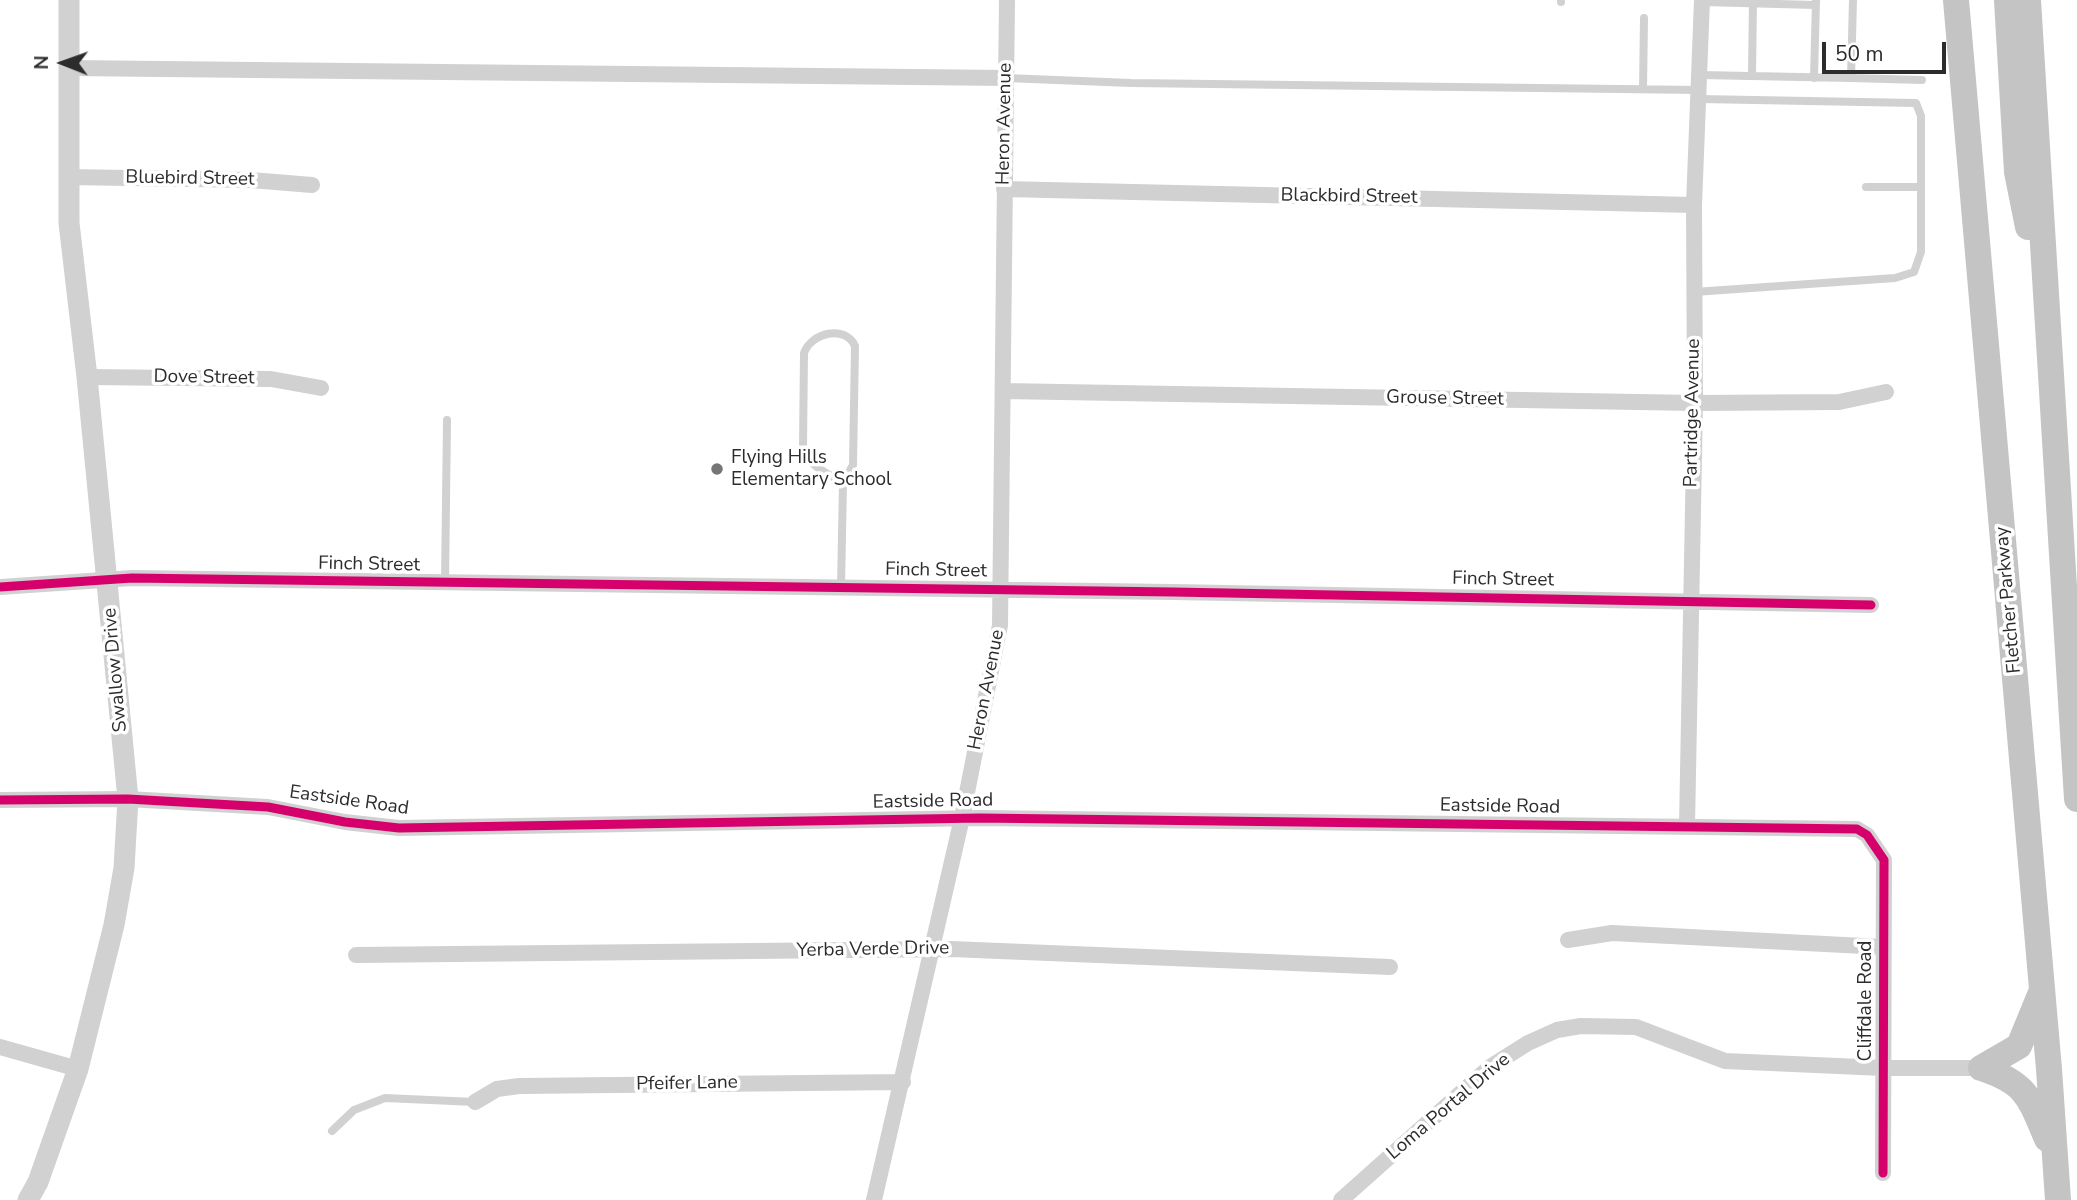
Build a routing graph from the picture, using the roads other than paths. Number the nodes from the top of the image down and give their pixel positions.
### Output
1 (69, 0) edge
2 (1007, 0) edge
3 (1853, 0) edge
4 (1956, 0) edge
5 (2007, 0) edge
6 (2028, 0) edge
7 (2045, 0) edge
8 (1702, 1) edge
9 (1753, 2) edge
10 (1816, 2) edge
11 (1644, 18) dead end
12 (68, 68) junction
13 (1752, 76) junction
14 (1006, 78) junction
15 (1814, 78) junction
16 (1850, 78) junction
17 (1922, 80) dead end
18 (1700, 88) junction
19 (1643, 89) junction
20 (68, 177) junction
21 (312, 186) dead end
22 (1866, 187) dead end
23 (1921, 187) junction
24 (1004, 189) junction
25 (1694, 205) junction
26 (2041, 225) junction
27 (1694, 292) junction
28 (2047, 321) junction
29 (87, 377) junction
30 (321, 388) dead end
31 (1003, 391) junction
32 (1886, 392) dead end
33 (1695, 403) junction
34 (447, 420) dead end
35 (843, 483) junction
36 (107, 580) junction
37 (445, 584) junction
38 (0, 587) edge
39 (841, 588) junction
40 (999, 589) junction
41 (1690, 600) junction
42 (1871, 605) dead end
43 (128, 799) junction
44 (2077, 799) edge
45 (0, 800) edge
46 (962, 818) junction
47 (1687, 826) junction
48 (1867, 835) joint
49 (1568, 940) dead end
50 (1883, 947) junction
51 (932, 950) junction
52 (356, 955) dead end
53 (1390, 967) dead end
54 (2042, 989) junction
55 (0, 1047) edge
56 (1883, 1068) junction
57 (1981, 1068) junction
58 (78, 1069) junction
59 (903, 1082) junction
60 (475, 1102) joint
61 (332, 1131) dead end
62 (2055, 1156) junction
63 (1883, 1173) dead end
64 (27, 1200) edge
65 (874, 1200) edge
66 (1341, 1200) edge
67 (2058, 1200) edge

1 - 12 street, Swallow Drive
2 - 14 street, Heron Avenue
3 - 16 lane
4 - 54 main road, Fletcher Parkway
5 - 28 main road
6 - 26 main road
7 - 26 main road
8 - 9 lane
8 - 18 street, Partridge Avenue
9 - 10 lane
9 - 13 lane
10 - 15 lane
11 - 19 lane
12 - 14 street
12 - 20 street, Swallow Drive
13 - 15 lane
13 - 18 lane
14 - 19 lane
14 - 24 street, Heron Avenue
15 - 16 lane
16 - 17 lane
18 - 19 lane
18 - 23 lane
18 - 25 street, Partridge Avenue
20 - 21 street, Bluebird Street
20 - 29 street, Swallow Drive
22 - 23 lane
23 - 27 lane
24 - 25 street, Blackbird Street
24 - 31 street, Heron Avenue
25 - 27 street, Partridge Avenue
26 - 28 main road
27 - 33 street, Partridge Avenue
28 - 44 main road
29 - 30 street, Dove Street
29 - 36 street, Swallow Drive
31 - 33 street, Grouse Street
31 - 40 street, Heron Avenue
32 - 33 street, Grouse Street
33 - 41 street, Partridge Avenue
34 - 37 lane
35 - 35 lane
35 - 39 lane
36 - 37 street, Finch Street
36 - 38 street, Finch Street
36 - 43 street, Swallow Drive
37 - 39 street, Finch Street
39 - 40 street, Finch Street
40 - 41 street, Finch Street
40 - 46 street, Heron Avenue
41 - 42 street, Finch Street
41 - 47 street, Partridge Avenue
43 - 45 street, Eastside Road
43 - 46 street, Eastside Road
43 - 58 street, Swallow Drive
46 - 47 street, Eastside Road
46 - 51 street, Heron Avenue
47 - 48 street, Eastside Road
48 - 50 street, Cliffdale Road
49 - 50 street
50 - 56 street, Cliffdale Road
51 - 52 street, Yerba Verde Drive
51 - 53 street, Yerba Verde Drive
51 - 59 street, Heron Avenue
54 - 57 main road
54 - 62 main road, Fletcher Parkway
55 - 58 street
56 - 57 street, Loma Portal Drive
56 - 63 street, Cliffdale Road
56 - 66 street, Loma Portal Drive
57 - 62 main road
58 - 64 street, Swallow Drive
59 - 60 street, Pfeifer Lane
59 - 65 street, Heron Avenue
60 - 61 lane
62 - 67 main road, Fletcher Parkway

